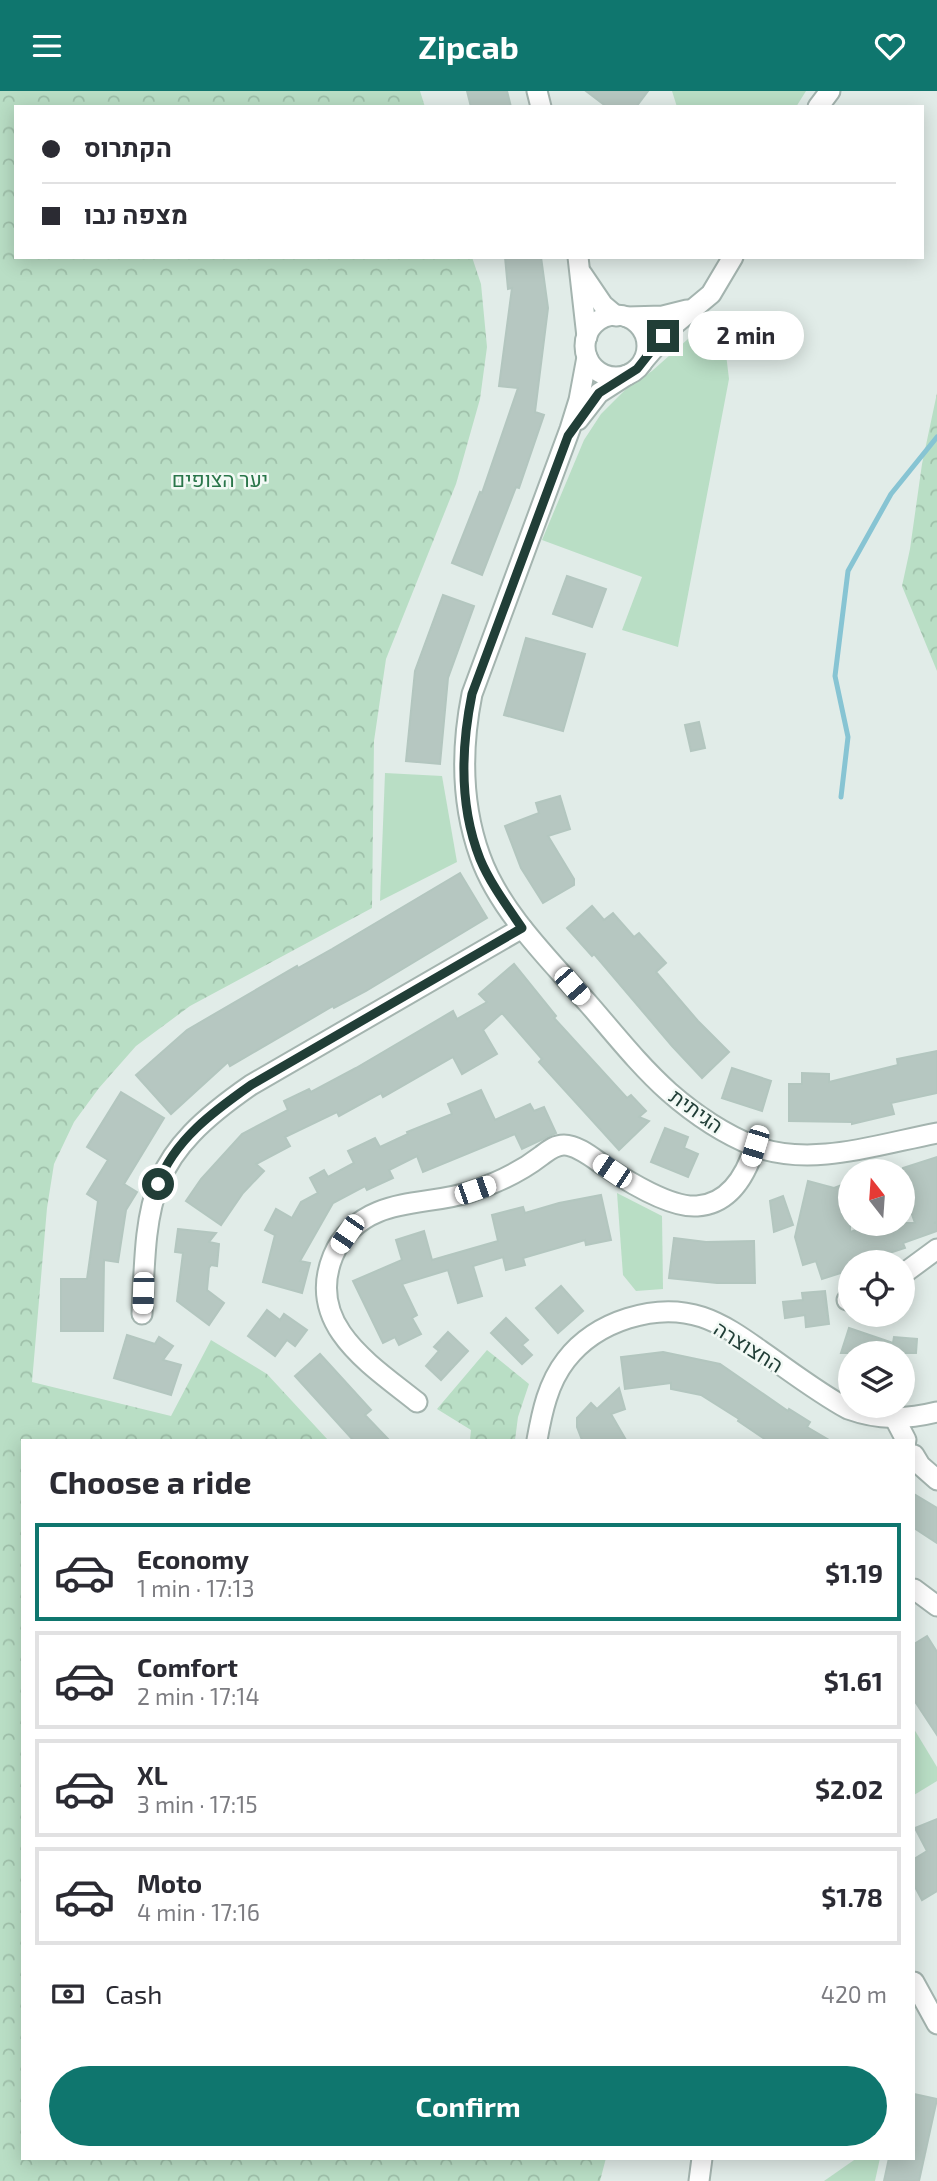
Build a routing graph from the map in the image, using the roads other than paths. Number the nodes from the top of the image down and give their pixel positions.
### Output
1 (732, 259) edge
2 (579, 264) edge
3 (695, 308) junction
4 (622, 316) junction
5 (587, 347) junction
6 (643, 361) junction
7 (628, 375) junction
8 (568, 436) junction
9 (522, 928) junction
10 (937, 1133) edge
11 (755, 1146) junction
12 (937, 1249) edge
13 (915, 1265) edge
14 (142, 1314) dead end
15 (417, 1402) dead end
16 (937, 1412) edge
17 (895, 1419) junction
18 (537, 1439) edge
19 (905, 1439) edge
20 (915, 1457) edge
21 (937, 1480) edge
22 (915, 1590) edge
23 (937, 1606) edge
24 (915, 1984) edge
25 (937, 2024) edge
26 (702, 2160) edge
27 (699, 2181) edge

1 - 3 street
2 - 4 street
2 - 5 street
3 - 4 street
3 - 6 street
4 - 5 street
4 - 6 street
5 - 7 street
5 - 8 street
6 - 7 street
7 - 8 street
8 - 9 street, הגיתית
9 - 11 street, הגיתית
9 - 14 street
10 - 11 street, הגיתית
11 - 15 street
12 - 13 street
16 - 17 street, החצוצרה
17 - 18 street, החצוצרה
17 - 19 street
20 - 21 street
22 - 23 street
24 - 25 street
26 - 27 street

